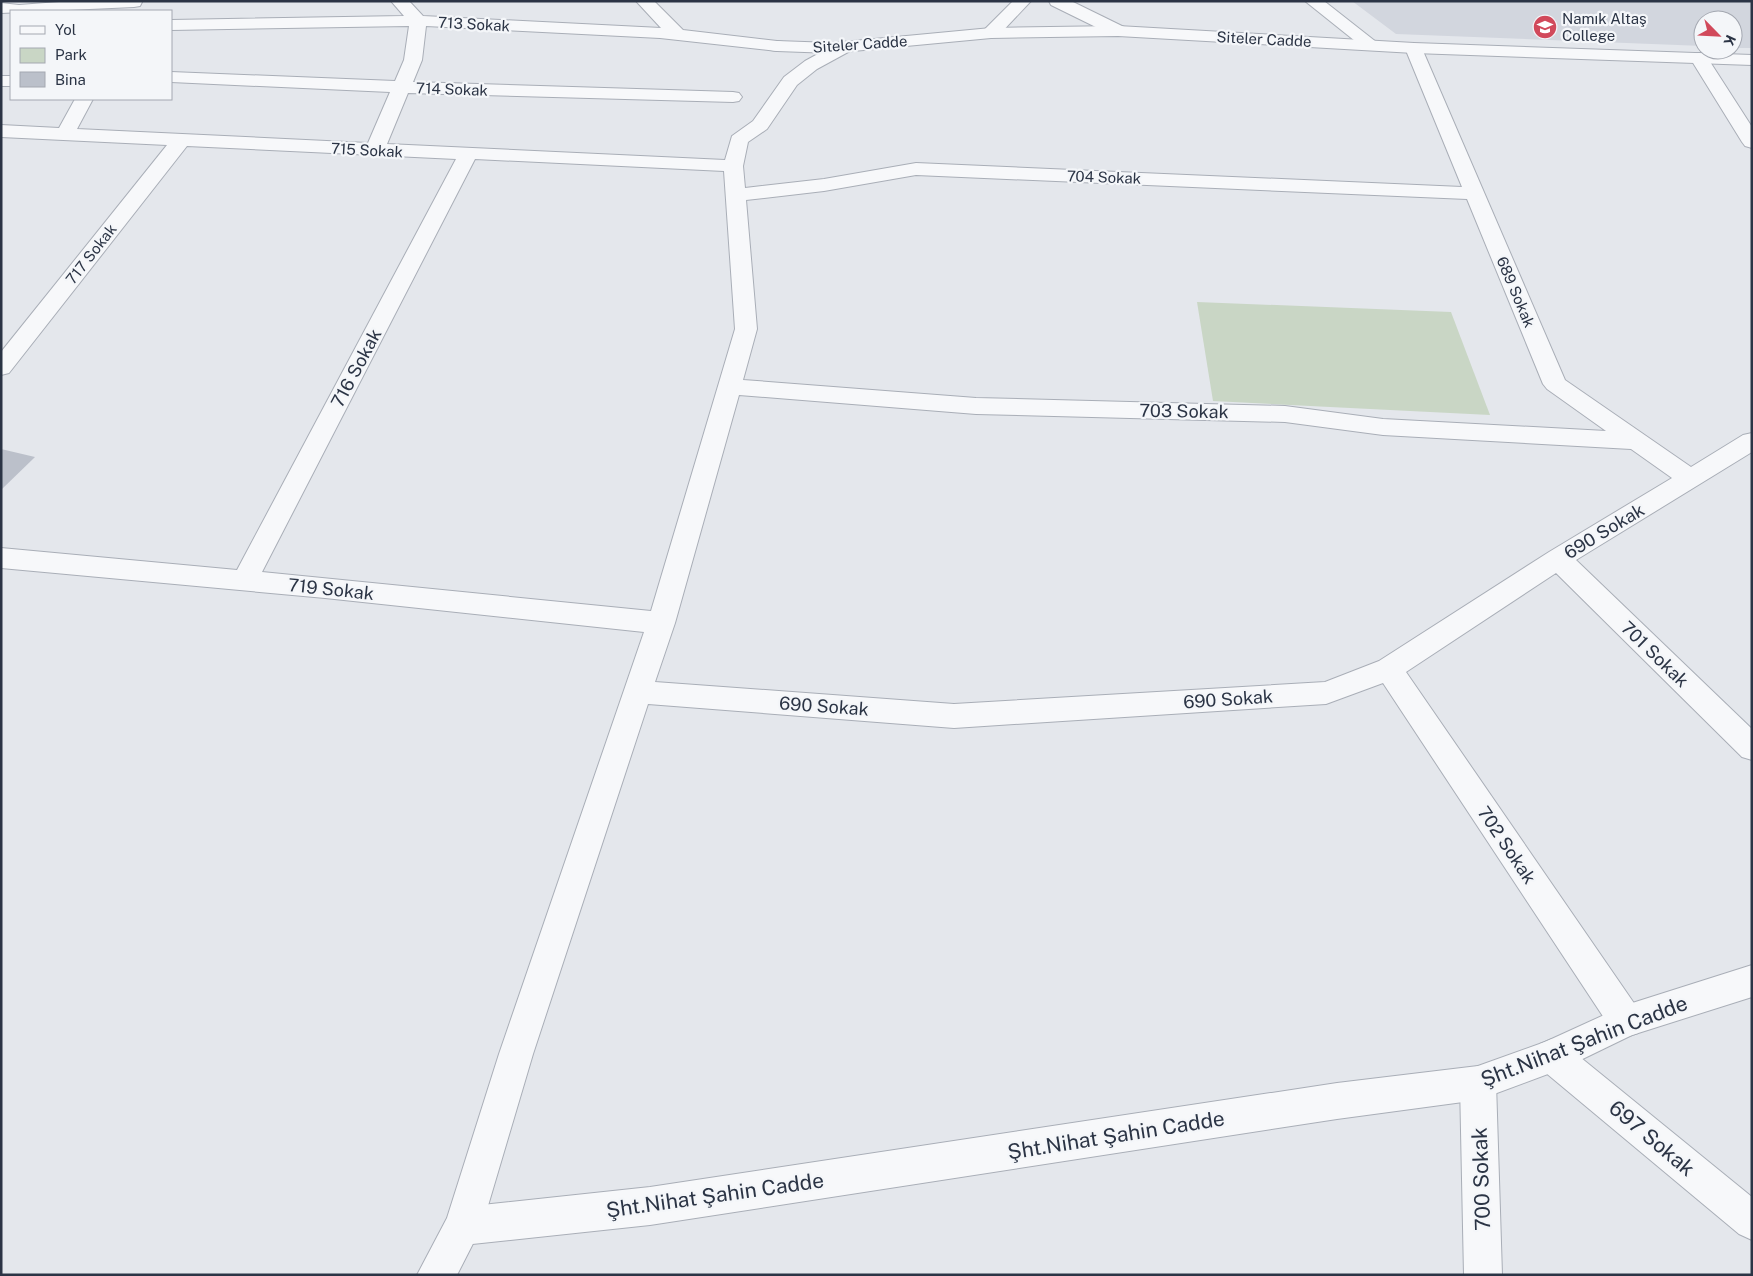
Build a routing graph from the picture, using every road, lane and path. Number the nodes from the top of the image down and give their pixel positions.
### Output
1 (399, 1) edge
2 (644, 1) edge
3 (1023, 1) edge
4 (1057, 1) edge
5 (1313, 1) edge
6 (134, 2) edge
7 (1, 8) edge
8 (418, 21) junction
9 (172, 25) edge
10 (1118, 31) junction
11 (991, 33) junction
12 (678, 35) junction
13 (1371, 45) junction
14 (777, 46) joint
15 (844, 47) junction
16 (1414, 48) junction
17 (1693, 58) edge
18 (1700, 60) edge
19 (172, 77) edge
20 (402, 87) junction
21 (733, 98) dead end
22 (83, 100) edge
23 (1, 132) edge
24 (65, 134) junction
25 (181, 140) junction
26 (1752, 142) edge
27 (376, 150) junction
28 (736, 153) junction
29 (468, 155) junction
30 (1474, 193) junction
31 (736, 195) junction
32 (1, 368) edge
33 (730, 387) junction
34 (1637, 441) junction
35 (1752, 441) edge
36 (1691, 478) junction
37 (1, 558) edge
38 (1558, 559) junction
39 (244, 580) junction
40 (660, 623) junction
41 (1389, 669) junction
42 (636, 692) junction
43 (1752, 748) edge
44 (1752, 981) edge
45 (1626, 1021) junction
46 (1552, 1056) junction
47 (1478, 1083) junction
48 (1752, 1221) edge
49 (463, 1226) junction
50 (436, 1275) edge
51 (1483, 1275) edge

1 - 8 street
2 - 12 street
3 - 11 street
4 - 10 street
5 - 13 street
6 - 7 street
8 - 9 street, 713 Sokak
8 - 12 street, 713 Sokak
8 - 20 street
10 - 11 street, Siteler Cadde
10 - 13 street, Siteler Cadde
11 - 15 street, Siteler Cadde
12 - 14 street, 713 Sokak
13 - 16 street, Siteler Cadde
14 - 15 street, Siteler Cadde
15 - 28 street
16 - 17 street, Siteler Cadde
16 - 30 street, 689 Sokak
18 - 26 street
19 - 20 street, 714 Sokak
20 - 21 street, 714 Sokak
20 - 27 street
22 - 24 street
23 - 24 street, 715 Sokak
24 - 25 street, 715 Sokak
25 - 27 street, 715 Sokak
25 - 32 street, 717 Sokak
27 - 29 street, 715 Sokak
28 - 29 street, 715 Sokak
28 - 31 street
29 - 39 street, 716 Sokak
30 - 31 street, 704 Sokak
30 - 34 street, 689 Sokak
31 - 33 street
33 - 34 street, 703 Sokak
33 - 40 street
34 - 36 street, 689 Sokak
35 - 36 street, 690 Sokak
36 - 38 street, 690 Sokak
37 - 39 street, 719 Sokak
38 - 41 street, 690 Sokak
38 - 43 street, 701 Sokak
39 - 40 street, 719 Sokak
40 - 42 street
41 - 42 street, 690 Sokak
41 - 45 street, 702 Sokak
42 - 49 street
44 - 45 street, Şht.Nihat Şahin Cadde
45 - 46 street, Şht.Nihat Şahin Cadde
46 - 47 street, Şht.Nihat Şahin Cadde
46 - 48 street, 697 Sokak
47 - 49 street, Şht.Nihat Şahin Cadde
47 - 51 street, 700 Sokak
49 - 50 street

